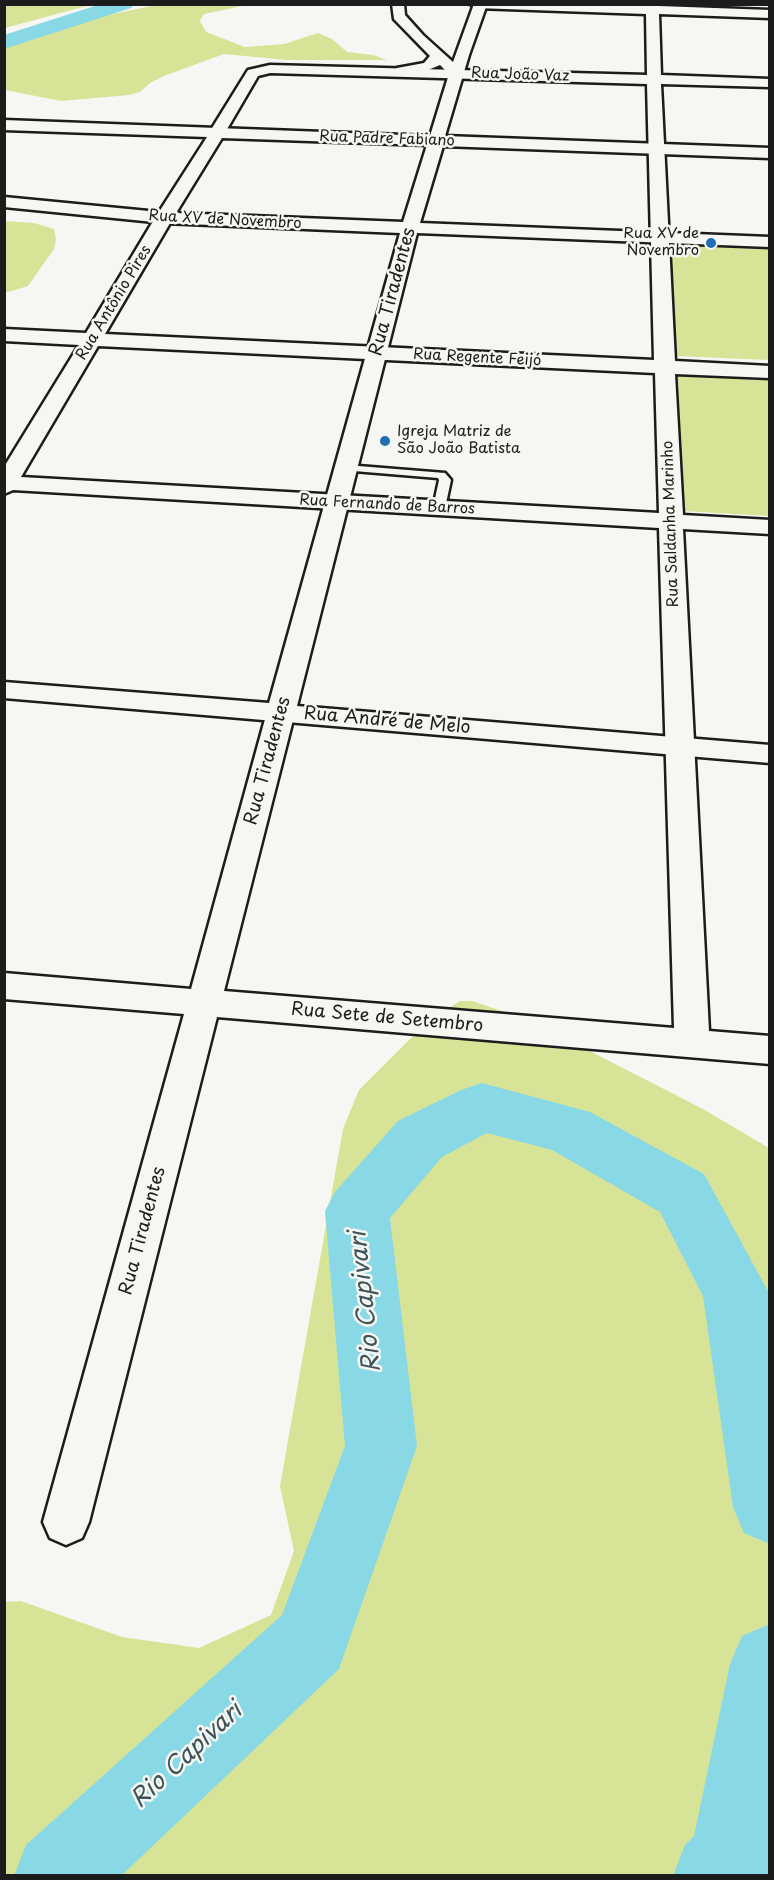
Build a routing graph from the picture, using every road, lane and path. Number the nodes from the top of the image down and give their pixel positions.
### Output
1 (398, 4) edge
2 (476, 4) edge
3 (481, 5) edge
4 (652, 8) edge
5 (770, 15) edge
6 (437, 55) junction
7 (460, 64) junction
8 (270, 69) joint
9 (402, 71) junction
10 (654, 79) junction
11 (770, 83) edge
12 (4, 125) edge
13 (217, 133) junction
14 (436, 141) junction
15 (656, 149) junction
16 (770, 153) edge
17 (4, 202) edge
18 (164, 218) junction
19 (410, 228) junction
20 (659, 238) junction
21 (770, 243) edge
22 (4, 335) edge
23 (92, 339) junction
24 (377, 353) junction
25 (664, 367) junction
26 (770, 372) edge
27 (346, 468) junction
28 (5, 484) edge
29 (337, 502) junction
30 (440, 508) junction
31 (671, 522) junction
32 (770, 527) edge
33 (4, 690) edge
34 (281, 712) junction
35 (680, 747) junction
36 (770, 754) edge
37 (4, 986) edge
38 (204, 1003) junction
39 (692, 1044) junction
40 (770, 1050) edge
41 (66, 1522) dead end

1 - 6 street
2 - 3 street
3 - 4 street
3 - 7 street, Rua Tiradentes
4 - 5 street
4 - 10 street, Rua Saldanha Marinho
6 - 7 street
6 - 9 street
7 - 9 street, Rua João Vaz
7 - 10 street, Rua João Vaz
7 - 14 street, Rua Tiradentes
8 - 9 street, Rua João Vaz
8 - 13 street, Rua Antônio Pires
10 - 11 street, Rua João Vaz
10 - 15 street, Rua Saldanha Marinho
12 - 13 street, Rua Padre Fabiano
13 - 14 street, Rua Padre Fabiano
13 - 18 street, Rua Antônio Pires
14 - 15 street, Rua Padre Fabiano
14 - 19 street, Rua Tiradentes
15 - 16 street, Rua Padre Fabiano
15 - 20 street, Rua Saldanha Marinho
17 - 18 street, Rua XV de Novembro
18 - 19 street, Rua XV de Novembro
18 - 23 street, Rua Antônio Pires
19 - 20 street, Rua XV de Novembro
19 - 24 street, Rua Tiradentes
20 - 21 street, Rua XV de Novembro
20 - 25 street, Rua Saldanha Marinho
22 - 23 street, Rua Regente Feijó
23 - 24 street, Rua Regente Feijó
23 - 28 street, Rua Antônio Pires
24 - 25 street, Rua Regente Feijó
24 - 27 street, Rua Tiradentes
25 - 26 street, Rua Regente Feijó
25 - 31 street, Rua Saldanha Marinho
27 - 29 street, Rua Tiradentes
27 - 30 lane
28 - 29 street, Rua Fernando de Barros
29 - 30 street, Rua Fernando de Barros
29 - 34 street, Rua Tiradentes
30 - 31 street, Rua Fernando de Barros
31 - 32 street, Rua Fernando de Barros
31 - 35 street, Rua Saldanha Marinho
33 - 34 street, Rua André de Melo
34 - 35 street, Rua André de Melo
34 - 38 street, Rua Tiradentes
35 - 36 street, Rua André de Melo
35 - 39 street, Rua Saldanha Marinho
37 - 38 street, Rua Sete de Setembro
38 - 39 street, Rua Sete de Setembro
38 - 41 street, Rua Tiradentes
39 - 40 street, Rua Sete de Setembro

